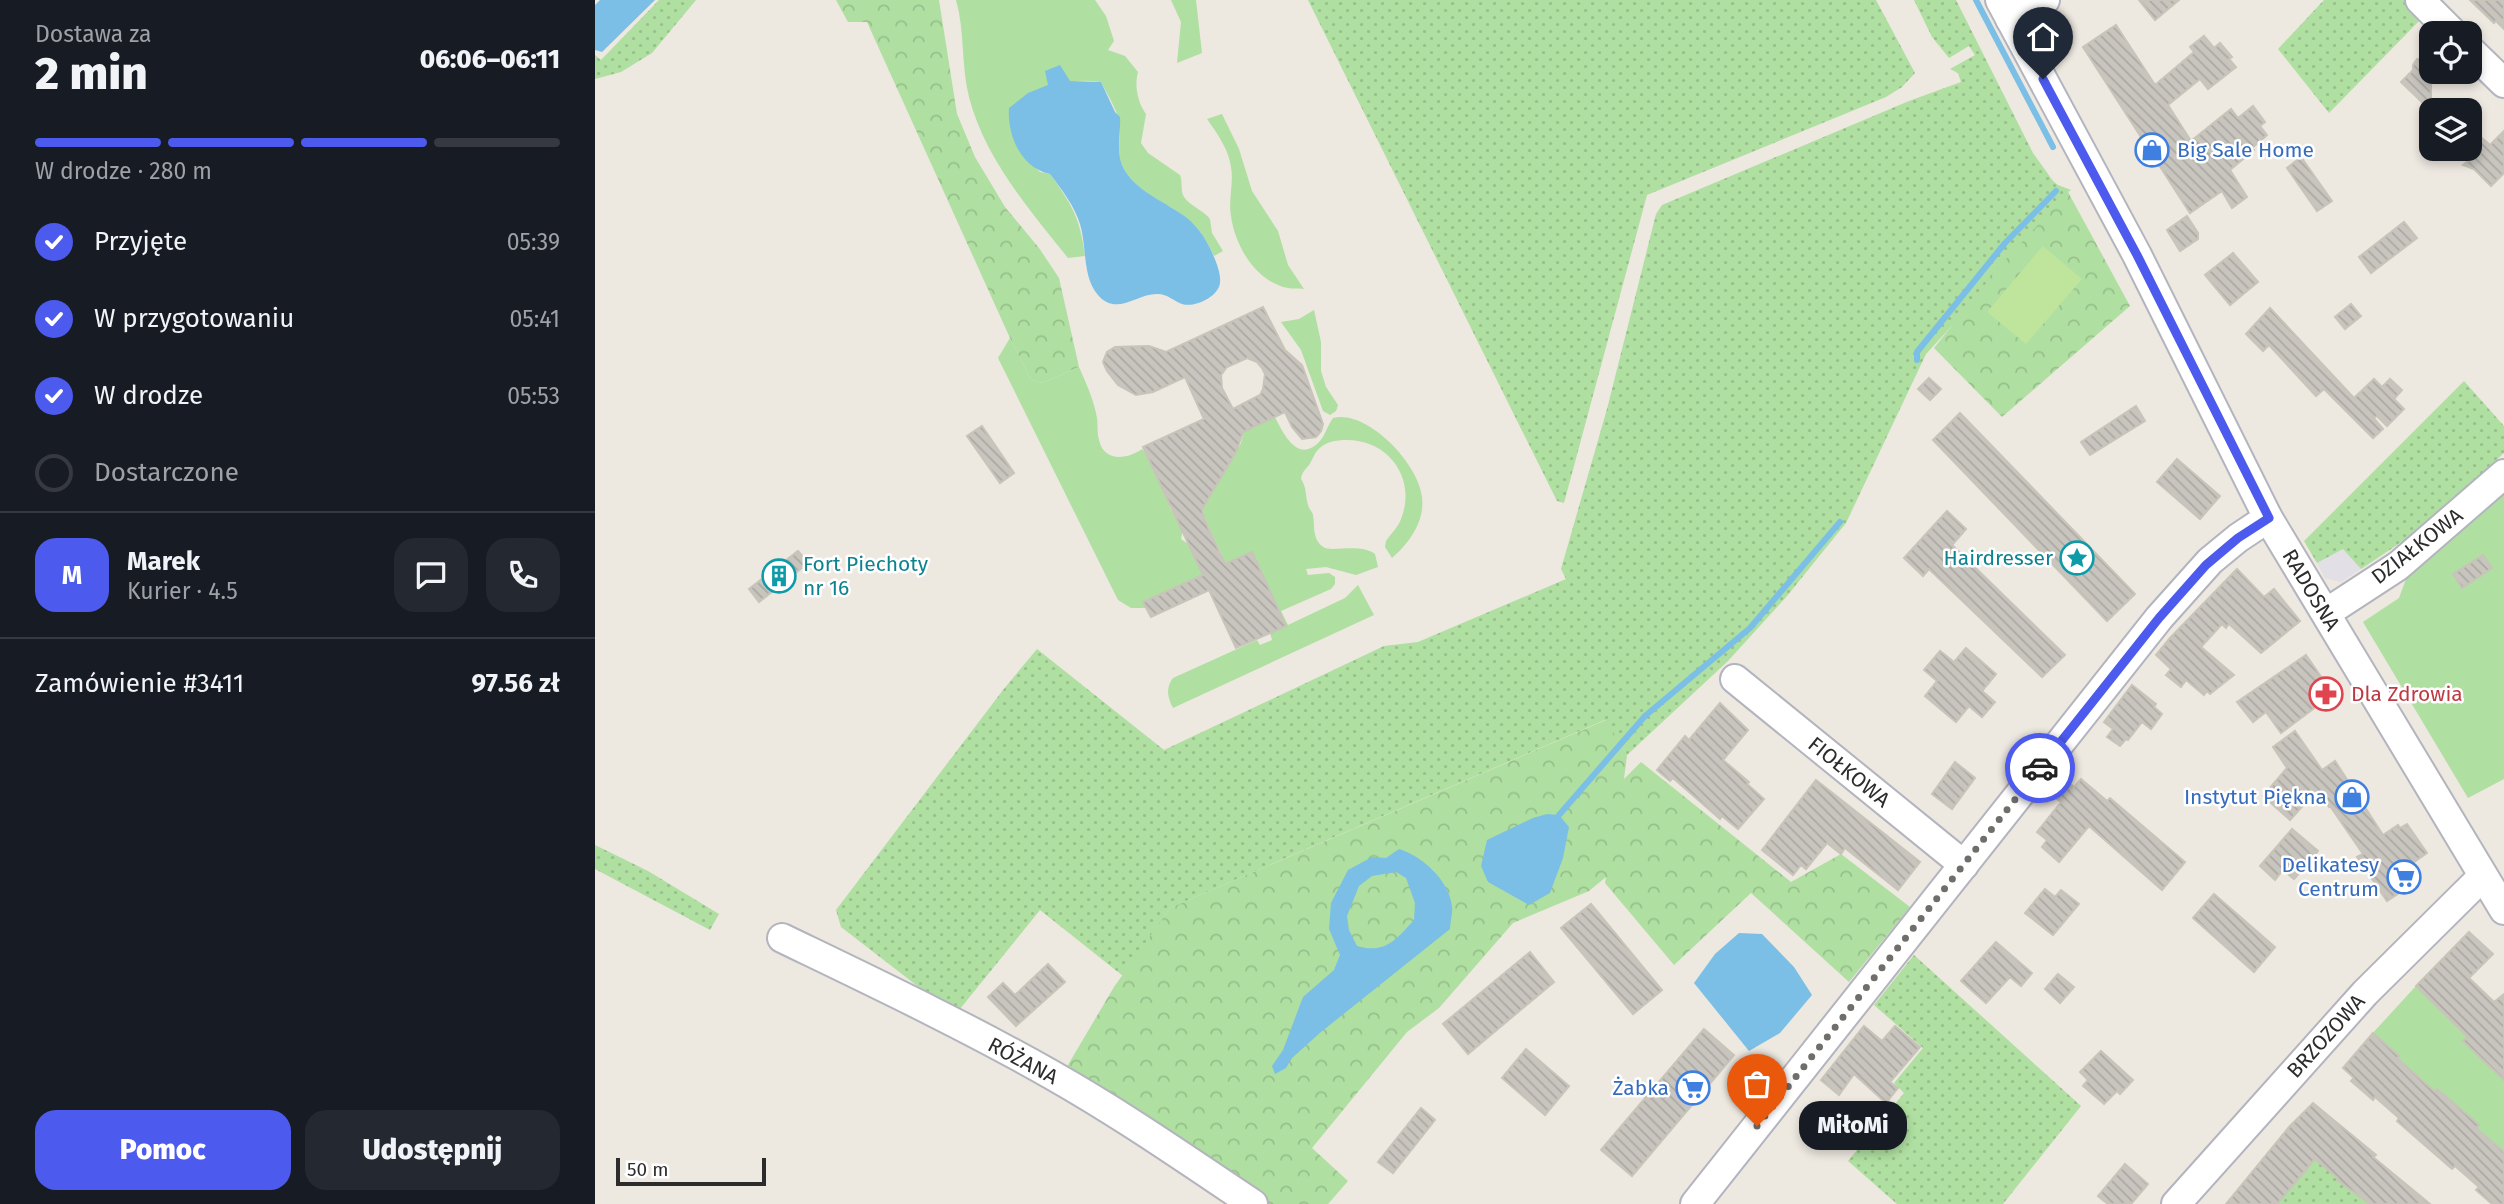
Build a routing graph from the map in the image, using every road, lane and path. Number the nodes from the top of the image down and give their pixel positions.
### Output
1 (2045, 0) edge
2 (2420, 0) edge
3 (2005, 10) edge
4 (2441, 21) edge
5 (2482, 62) edge
6 (2504, 83) edge
7 (2504, 474) edge
8 (2269, 518) junction
9 (2326, 613) junction
10 (1735, 679) dead end
11 (1964, 865) junction
12 (2483, 876) junction
13 (2504, 910) edge
14 (782, 938) dead end
15 (1253, 1204) edge
16 (1695, 1204) edge
17 (2176, 1204) edge

1 - 3 street
2 - 4 street
3 - 8 street, RADOSNA
5 - 6 street
7 - 9 street, DZIAŁKOWA
8 - 9 street, RADOSNA
8 - 11 street
9 - 12 street, RADOSNA
10 - 11 street, FIOŁKOWA
11 - 16 street
12 - 13 street, RADOSNA
12 - 17 street, BRZOZOWA
14 - 15 street, RÓŻANA

